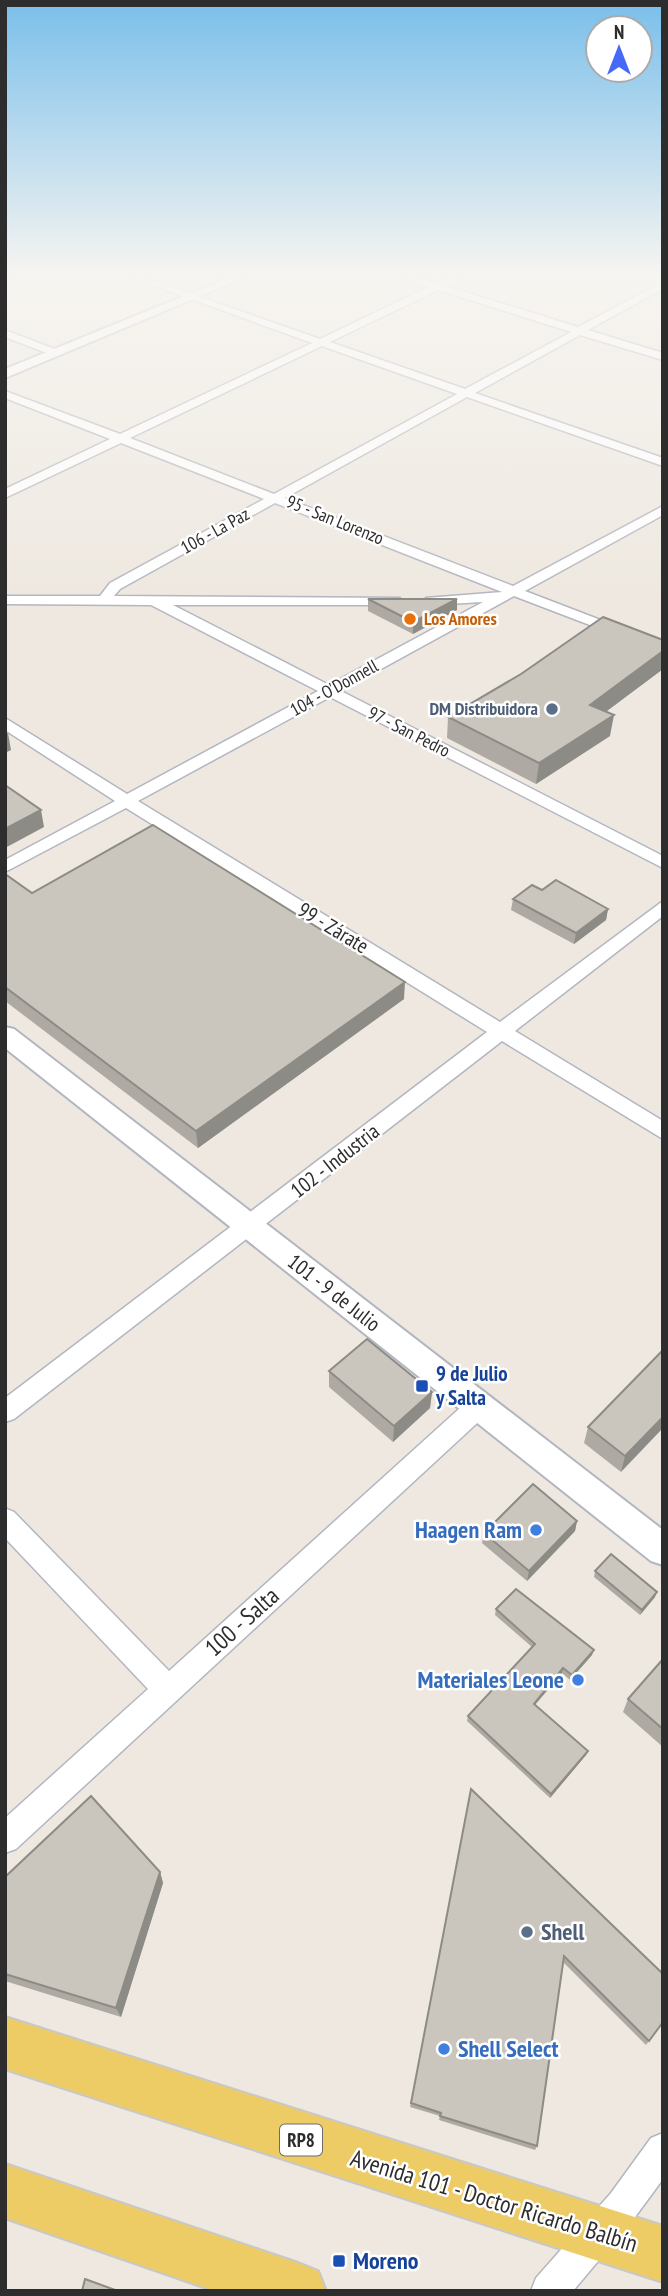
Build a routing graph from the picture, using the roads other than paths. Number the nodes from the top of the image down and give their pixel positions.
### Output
1 (232, 383) edge
2 (438, 383) edge
3 (487, 383) edge
4 (5, 394) edge
5 (468, 394) junction
6 (120, 437) junction
7 (663, 462) edge
8 (5, 494) edge
9 (276, 497) junction
10 (663, 510) edge
11 (510, 594) junction
12 (5, 600) edge
13 (104, 600) junction
14 (155, 601) junction
15 (663, 649) edge
16 (329, 691) junction
17 (5, 723) edge
18 (128, 802) junction
19 (663, 863) edge
20 (5, 867) edge
21 (663, 907) edge
22 (502, 1031) junction
23 (5, 1035) edge
24 (663, 1132) edge
25 (249, 1228) junction
26 (479, 1406) junction
27 (5, 1412) edge
28 (5, 1520) edge
29 (663, 1550) edge
30 (167, 1689) junction
31 (5, 1838) edge
32 (5, 2043) edge
33 (663, 2150) edge
34 (5, 2191) edge
35 (598, 2233) junction
36 (663, 2253) edge
37 (298, 2291) edge
38 (549, 2291) edge

1 - 6 street
2 - 5 street
3 - 5 street, 106 - La Paz
4 - 6 street, 95 - San Lorenzo
5 - 7 street
5 - 9 street, 106 - La Paz
6 - 8 street
6 - 9 street, 95 - San Lorenzo
9 - 11 street, 95 - San Lorenzo
9 - 13 street, 106 - La Paz
10 - 11 street, 104 - O'Donnell
11 - 14 street
11 - 15 street, 95 - San Lorenzo
11 - 16 street, 104 - O'Donnell
12 - 13 street
13 - 14 street
14 - 16 street, 97 - San Pedro
16 - 18 street, 104 - O'Donnell
16 - 19 street, 97 - San Pedro
17 - 18 street, 99 - Zárate
18 - 20 street, 104 - O'Donnell
18 - 22 street, 99 - Zárate
21 - 22 street, 102 - Industria
22 - 24 street, 99 - Zárate
22 - 25 street, 102 - Industria
23 - 25 street, 101 - 9 de Julio
25 - 26 street, 101 - 9 de Julio
25 - 27 street, 102 - Industria
26 - 29 street, 101 - 9 de Julio
26 - 30 street, 100 - Salta
28 - 30 street
30 - 31 street, 100 - Salta
32 - 35 main road, Avenida 101 - Doctor Ricardo Balbín / RP8
33 - 35 street
34 - 37 main road
35 - 36 main road, Avenida 101 - Doctor Ricardo Balbín / RP8
35 - 38 street

